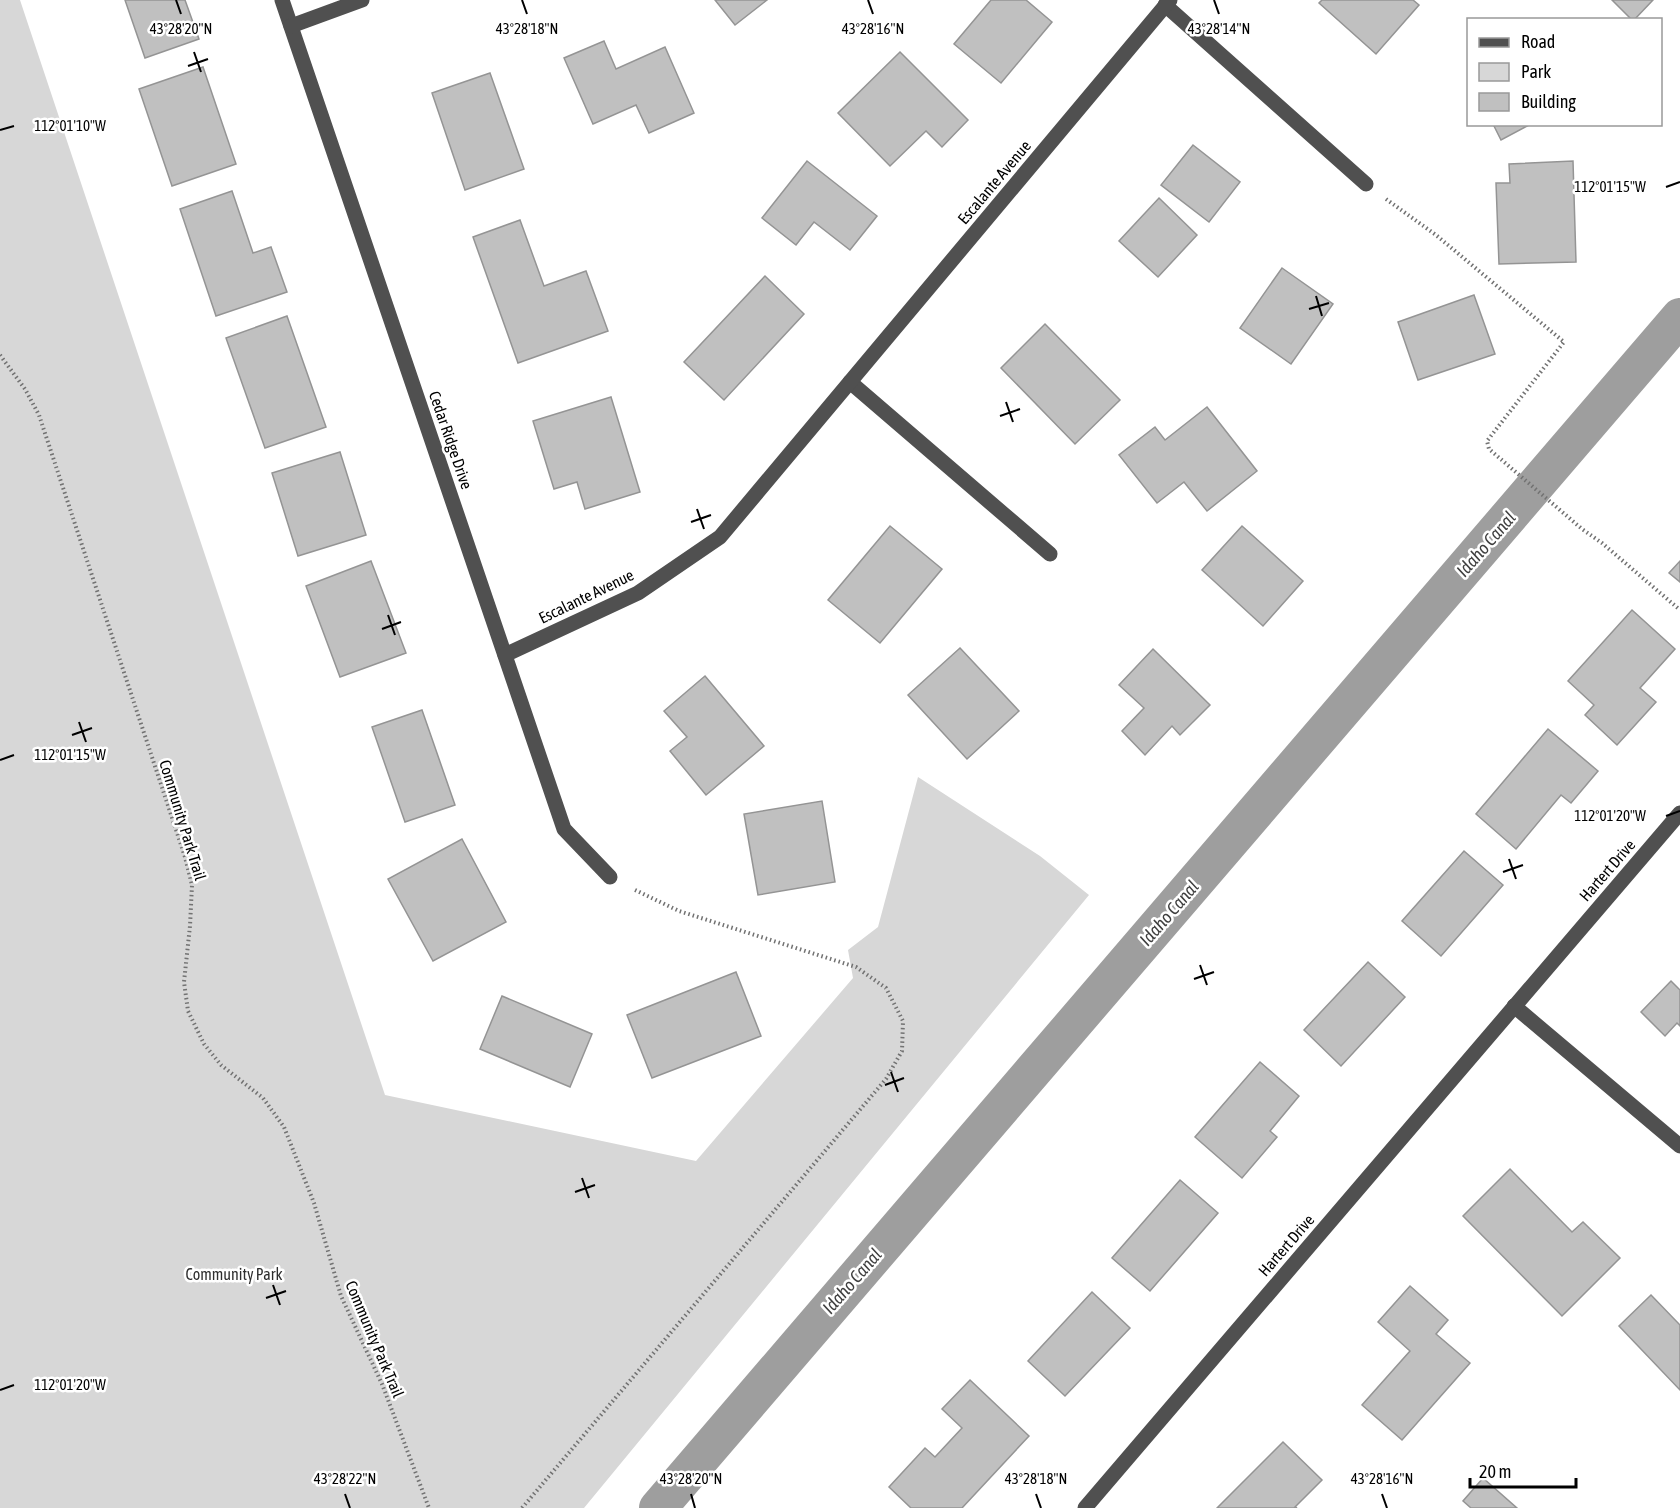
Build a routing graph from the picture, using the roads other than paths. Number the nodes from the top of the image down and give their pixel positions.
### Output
1 (282, 0) edge
2 (362, 0) edge
3 (1168, 3) edge
4 (291, 26) junction
5 (1366, 184) road end
6 (850, 382) junction
7 (1050, 554) dead end
8 (505, 655) junction
9 (1680, 813) edge
10 (610, 877) road end
11 (1514, 1006) junction
12 (1680, 1146) edge
13 (1084, 1508) edge

1 - 4 street, Cedar Ridge Drive
2 - 4 street
3 - 5 street, Escalante Avenue
3 - 6 street, Escalante Avenue
4 - 8 street, Cedar Ridge Drive
6 - 7 street
6 - 8 street, Escalante Avenue
8 - 10 street, Cedar Ridge Drive
9 - 11 street, Hartert Drive
11 - 12 street
11 - 13 street, Hartert Drive

